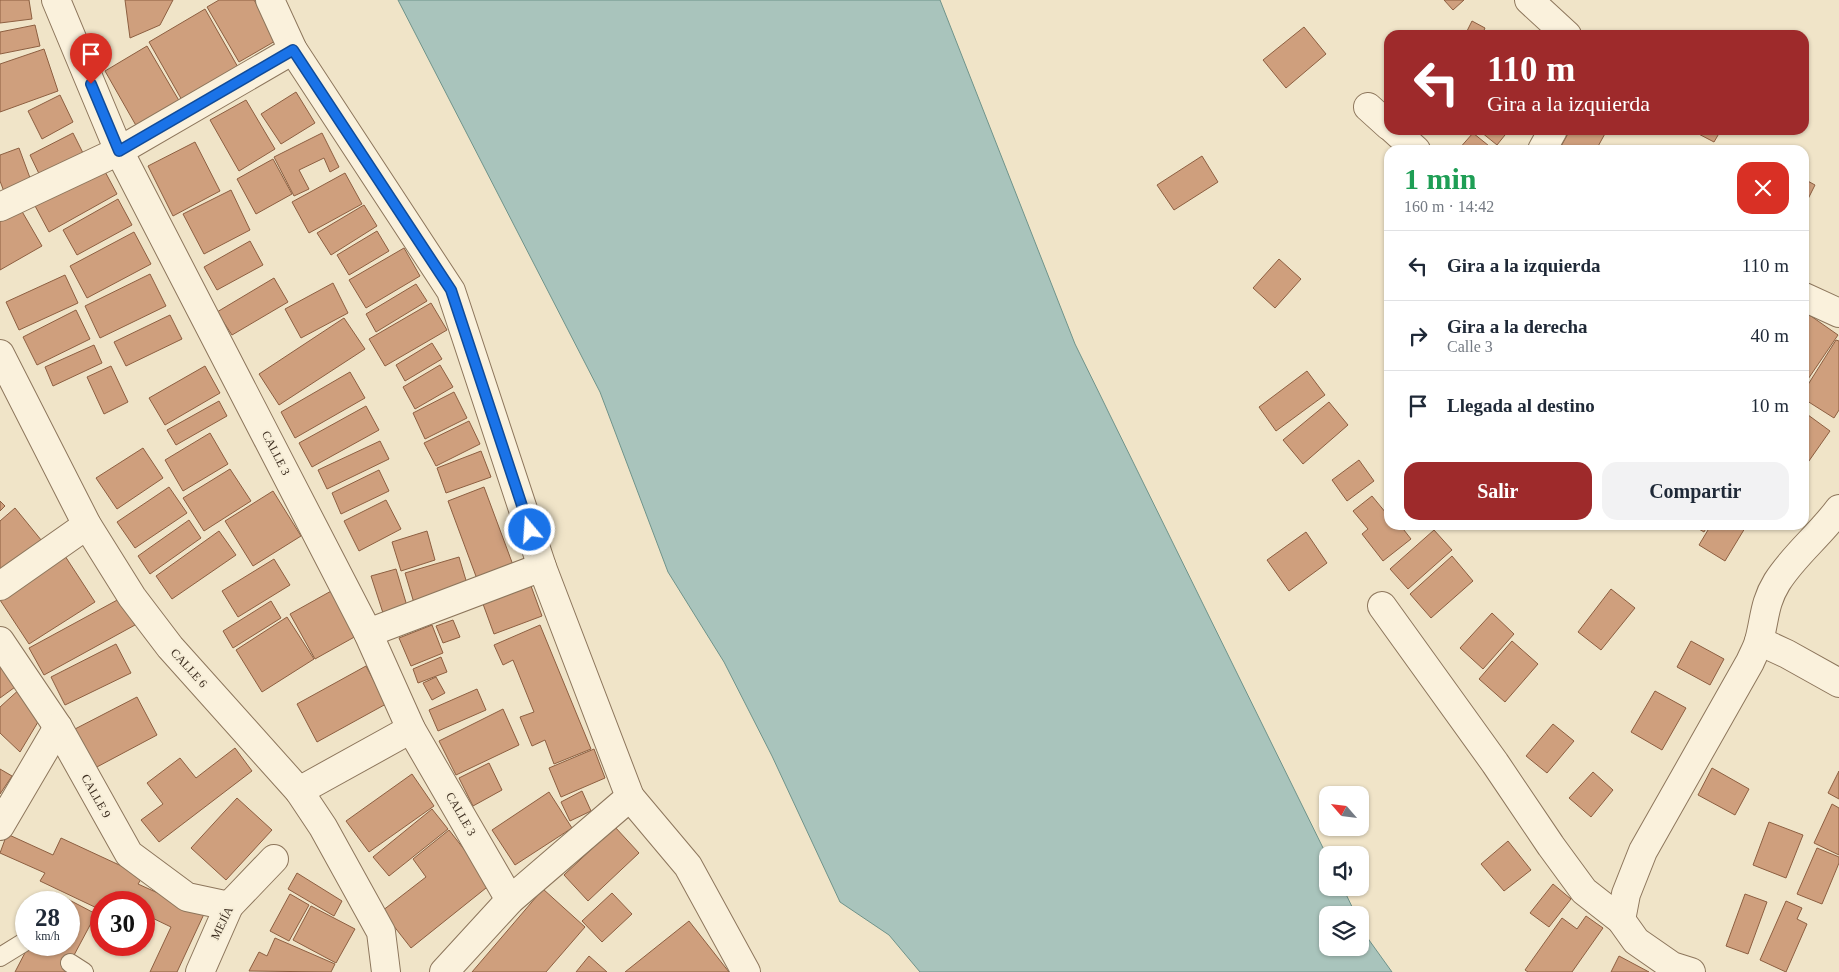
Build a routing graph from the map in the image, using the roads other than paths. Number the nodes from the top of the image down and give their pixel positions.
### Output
1 (56, 0) edge
2 (270, 0) edge
3 (1530, 0) edge
4 (1562, 30) edge
5 (293, 50) junction
6 (1368, 107) dead end
7 (1384, 121) edge
8 (1400, 135) edge
9 (1410, 145) edge
10 (119, 151) junction
11 (0, 207) edge
12 (1809, 300) edge
13 (1839, 313) edge
14 (0, 354) edge
15 (1839, 510) edge
16 (87, 525) junction
17 (542, 567) junction
18 (0, 586) edge
19 (1382, 606) dead end
20 (368, 633) junction
21 (0, 641) edge
22 (1759, 641) junction
23 (1839, 683) edge
24 (58, 727) junction
25 (411, 728) junction
26 (299, 791) junction
27 (630, 797) junction
28 (0, 826) edge
29 (274, 859) dead end
30 (510, 900) junction
31 (229, 906) junction
32 (1622, 920) junction
33 (15, 948) edge
34 (0, 957) edge
35 (200, 972) edge
36 (386, 972) edge
37 (444, 972) edge
38 (746, 972) edge
39 (1691, 972) edge

1 - 10 street, CALLE 3
2 - 5 street
3 - 4 street
5 - 10 street
5 - 17 street
6 - 7 street
8 - 9 street
10 - 11 street
10 - 20 street, CALLE 3
12 - 13 street
14 - 16 street, CALLE 6
15 - 22 street
16 - 18 street
16 - 26 street, CALLE 6
17 - 20 street
17 - 27 street
19 - 32 street
20 - 25 street, CALLE 3
21 - 24 street, CALLE 9
22 - 23 street
22 - 32 street
24 - 28 street
24 - 31 street, CALLE 9
25 - 26 street
25 - 30 street, CALLE 3
26 - 36 street, CALLE 6
27 - 30 street
27 - 38 street
29 - 31 street, MEJÍA
30 - 37 street
31 - 35 street, MEJÍA
32 - 39 street
33 - 34 lane

